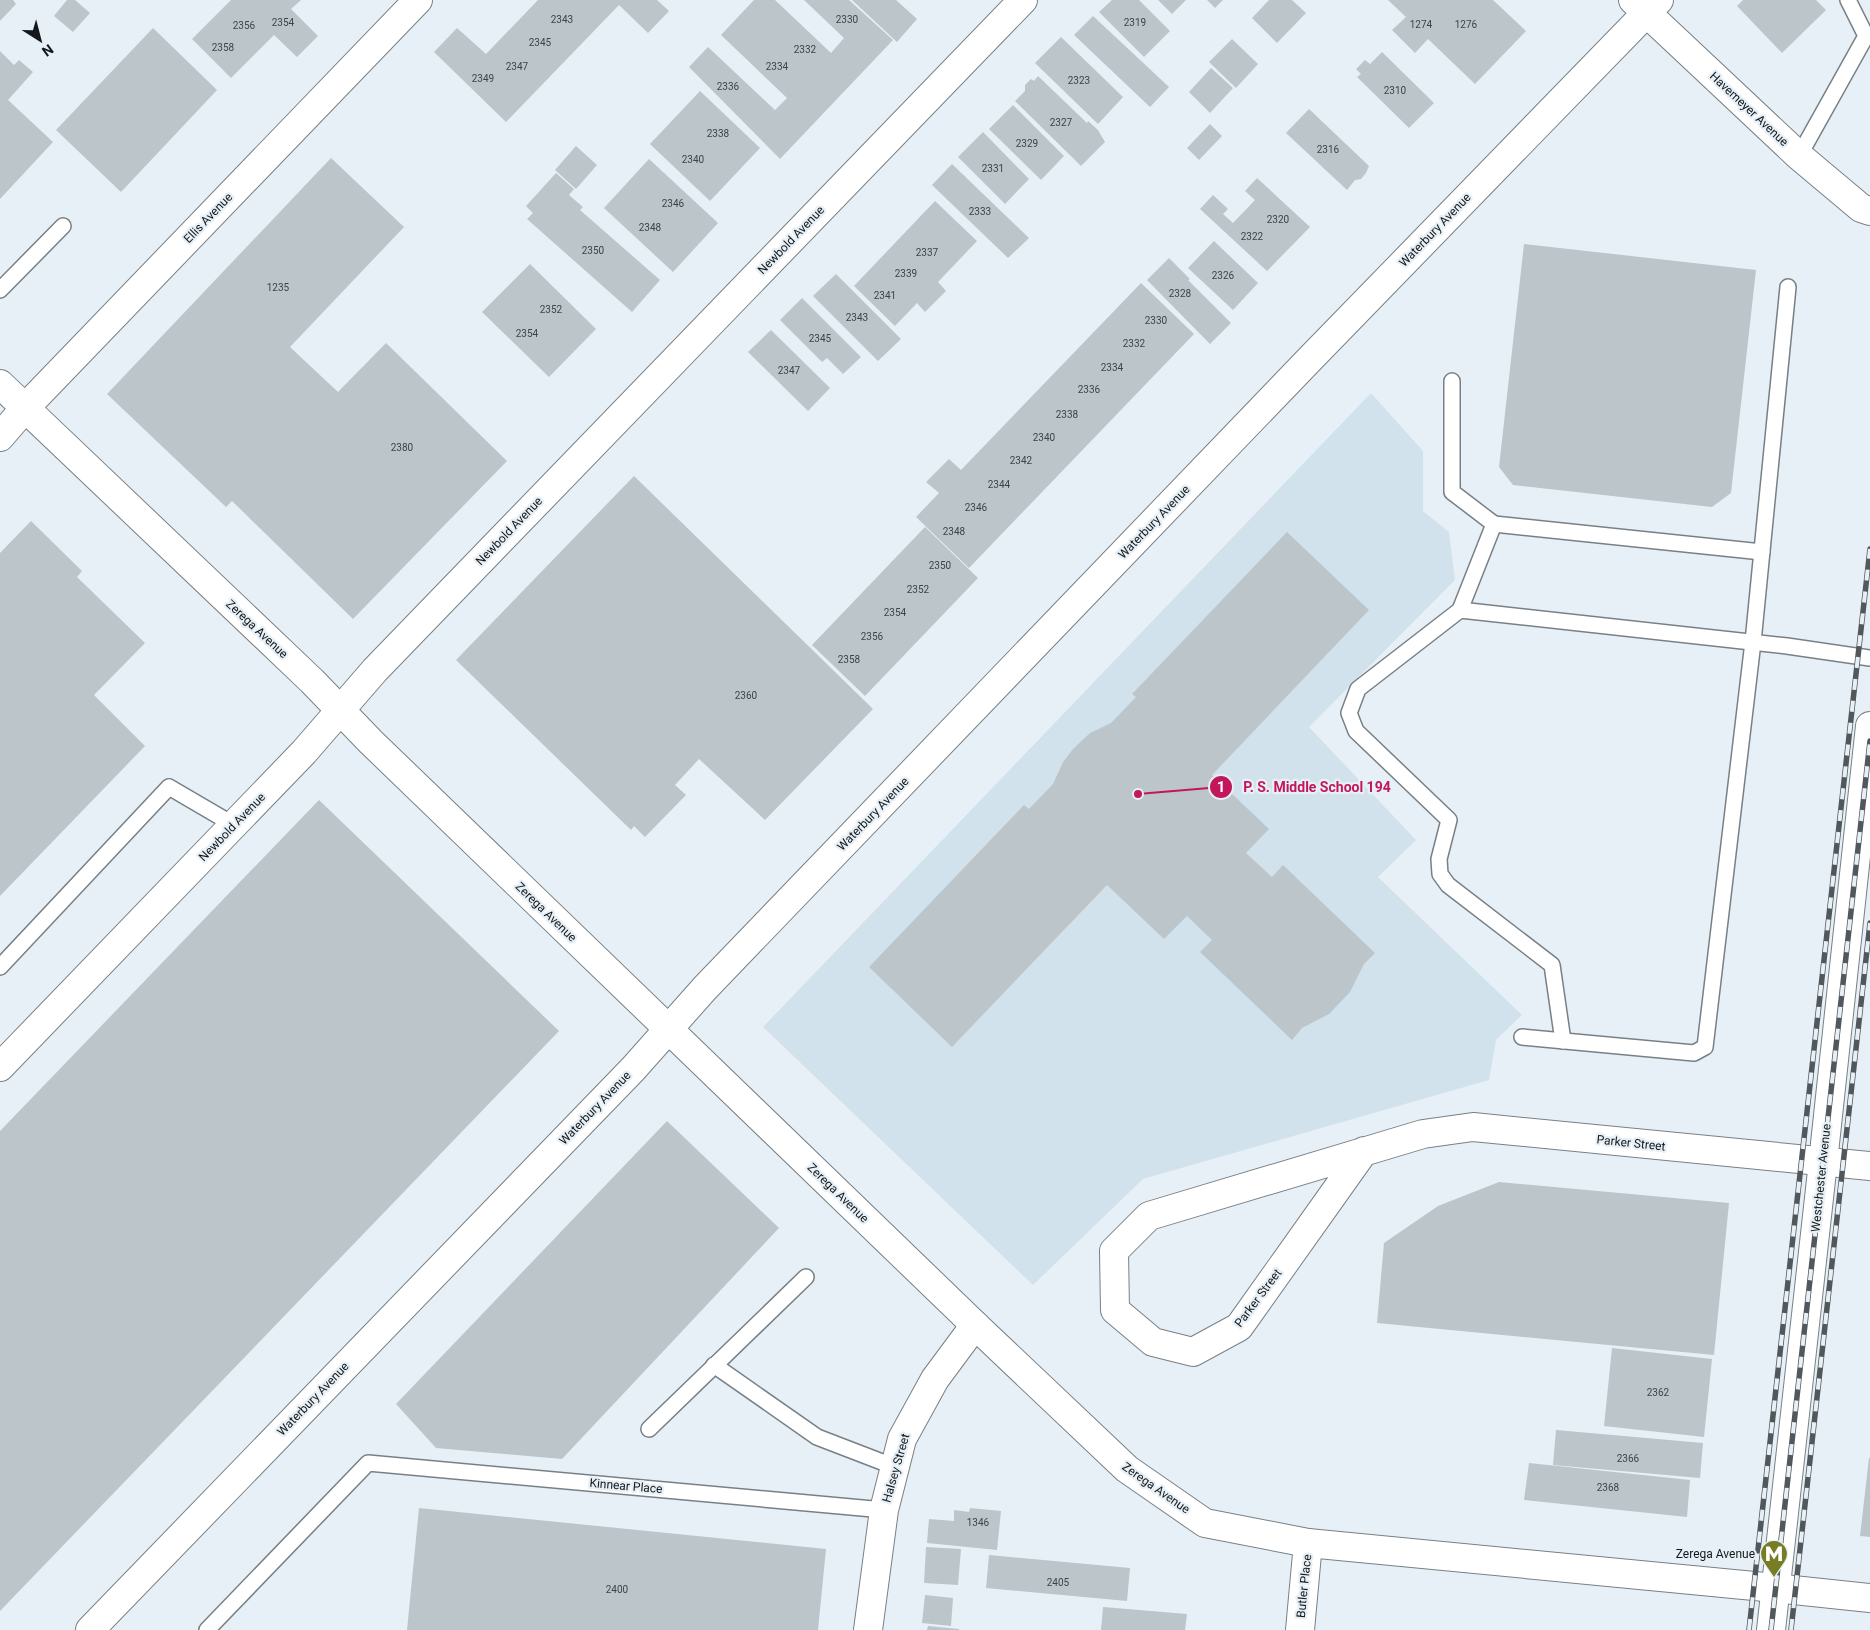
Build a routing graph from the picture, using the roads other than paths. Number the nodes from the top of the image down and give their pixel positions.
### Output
1 (418, 0) edge
2 (1023, 0) edge
3 (1848, 0) edge
4 (1646, 5) edge
5 (1798, 156) junction
6 (1870, 211) edge
7 (63, 226) dead end
8 (1788, 286) dead end
9 (0, 290) edge
10 (1452, 381) dead end
11 (0, 384) edge
12 (25, 408) junction
13 (0, 437) edge
14 (1494, 524) junction
15 (1762, 552) junction
16 (1460, 610) junction
17 (1753, 642) junction
18 (1870, 658) edge
19 (340, 711) junction
20 (1870, 726) edge
21 (234, 825) junction
22 (0, 966) edge
23 (668, 1029) junction
24 (1522, 1037) dead end
25 (1563, 1042) junction
26 (0, 1067) edge
27 (1364, 1151) junction
28 (1823, 1162) junction
29 (1870, 1166) edge
30 (806, 1277) dead end
31 (975, 1325) junction
32 (714, 1366) junction
33 (649, 1429) dead end
34 (895, 1466) junction
35 (884, 1510) junction
36 (1308, 1543) junction
37 (1775, 1588) junction
38 (1870, 1598) edge
39 (90, 1630) edge
40 (207, 1630) edge
41 (868, 1630) edge
42 (1300, 1630) edge
43 (1770, 1630) edge

1 - 12 street, Ellis Avenue
2 - 19 street, Newbold Avenue
3 - 5 lane
4 - 5 street, Havemeyer Avenue
4 - 23 street, Waterbury Avenue
5 - 6 street, Havemeyer Avenue
7 - 9 lane
8 - 15 lane
10 - 14 lane
11 - 12 street, Zerega Avenue
12 - 13 street, Ellis Avenue
12 - 19 street, Zerega Avenue
14 - 15 lane
14 - 16 lane
15 - 17 lane
16 - 17 lane
16 - 25 lane
17 - 18 lane
17 - 25 lane
19 - 21 street, Newbold Avenue
19 - 23 street, Zerega Avenue
20 - 28 street, Westchester Avenue
21 - 22 lane
21 - 26 street, Newbold Avenue
23 - 31 street, Zerega Avenue
23 - 39 street, Waterbury Avenue
24 - 25 lane
27 - 27 street, Parker Street
27 - 28 street, Parker Street
28 - 29 street, Parker Street
28 - 37 street, Westchester Avenue
30 - 32 lane
31 - 34 street, Halsey Street
31 - 36 street, Zerega Avenue
32 - 33 lane
32 - 34 lane
34 - 35 street, Halsey Street
35 - 40 lane, Kinnear Place
35 - 41 street, Halsey Street
36 - 37 street, Zerega Avenue
36 - 42 street, Butler Place
37 - 38 street, Zerega Avenue
37 - 43 street, Westchester Avenue

